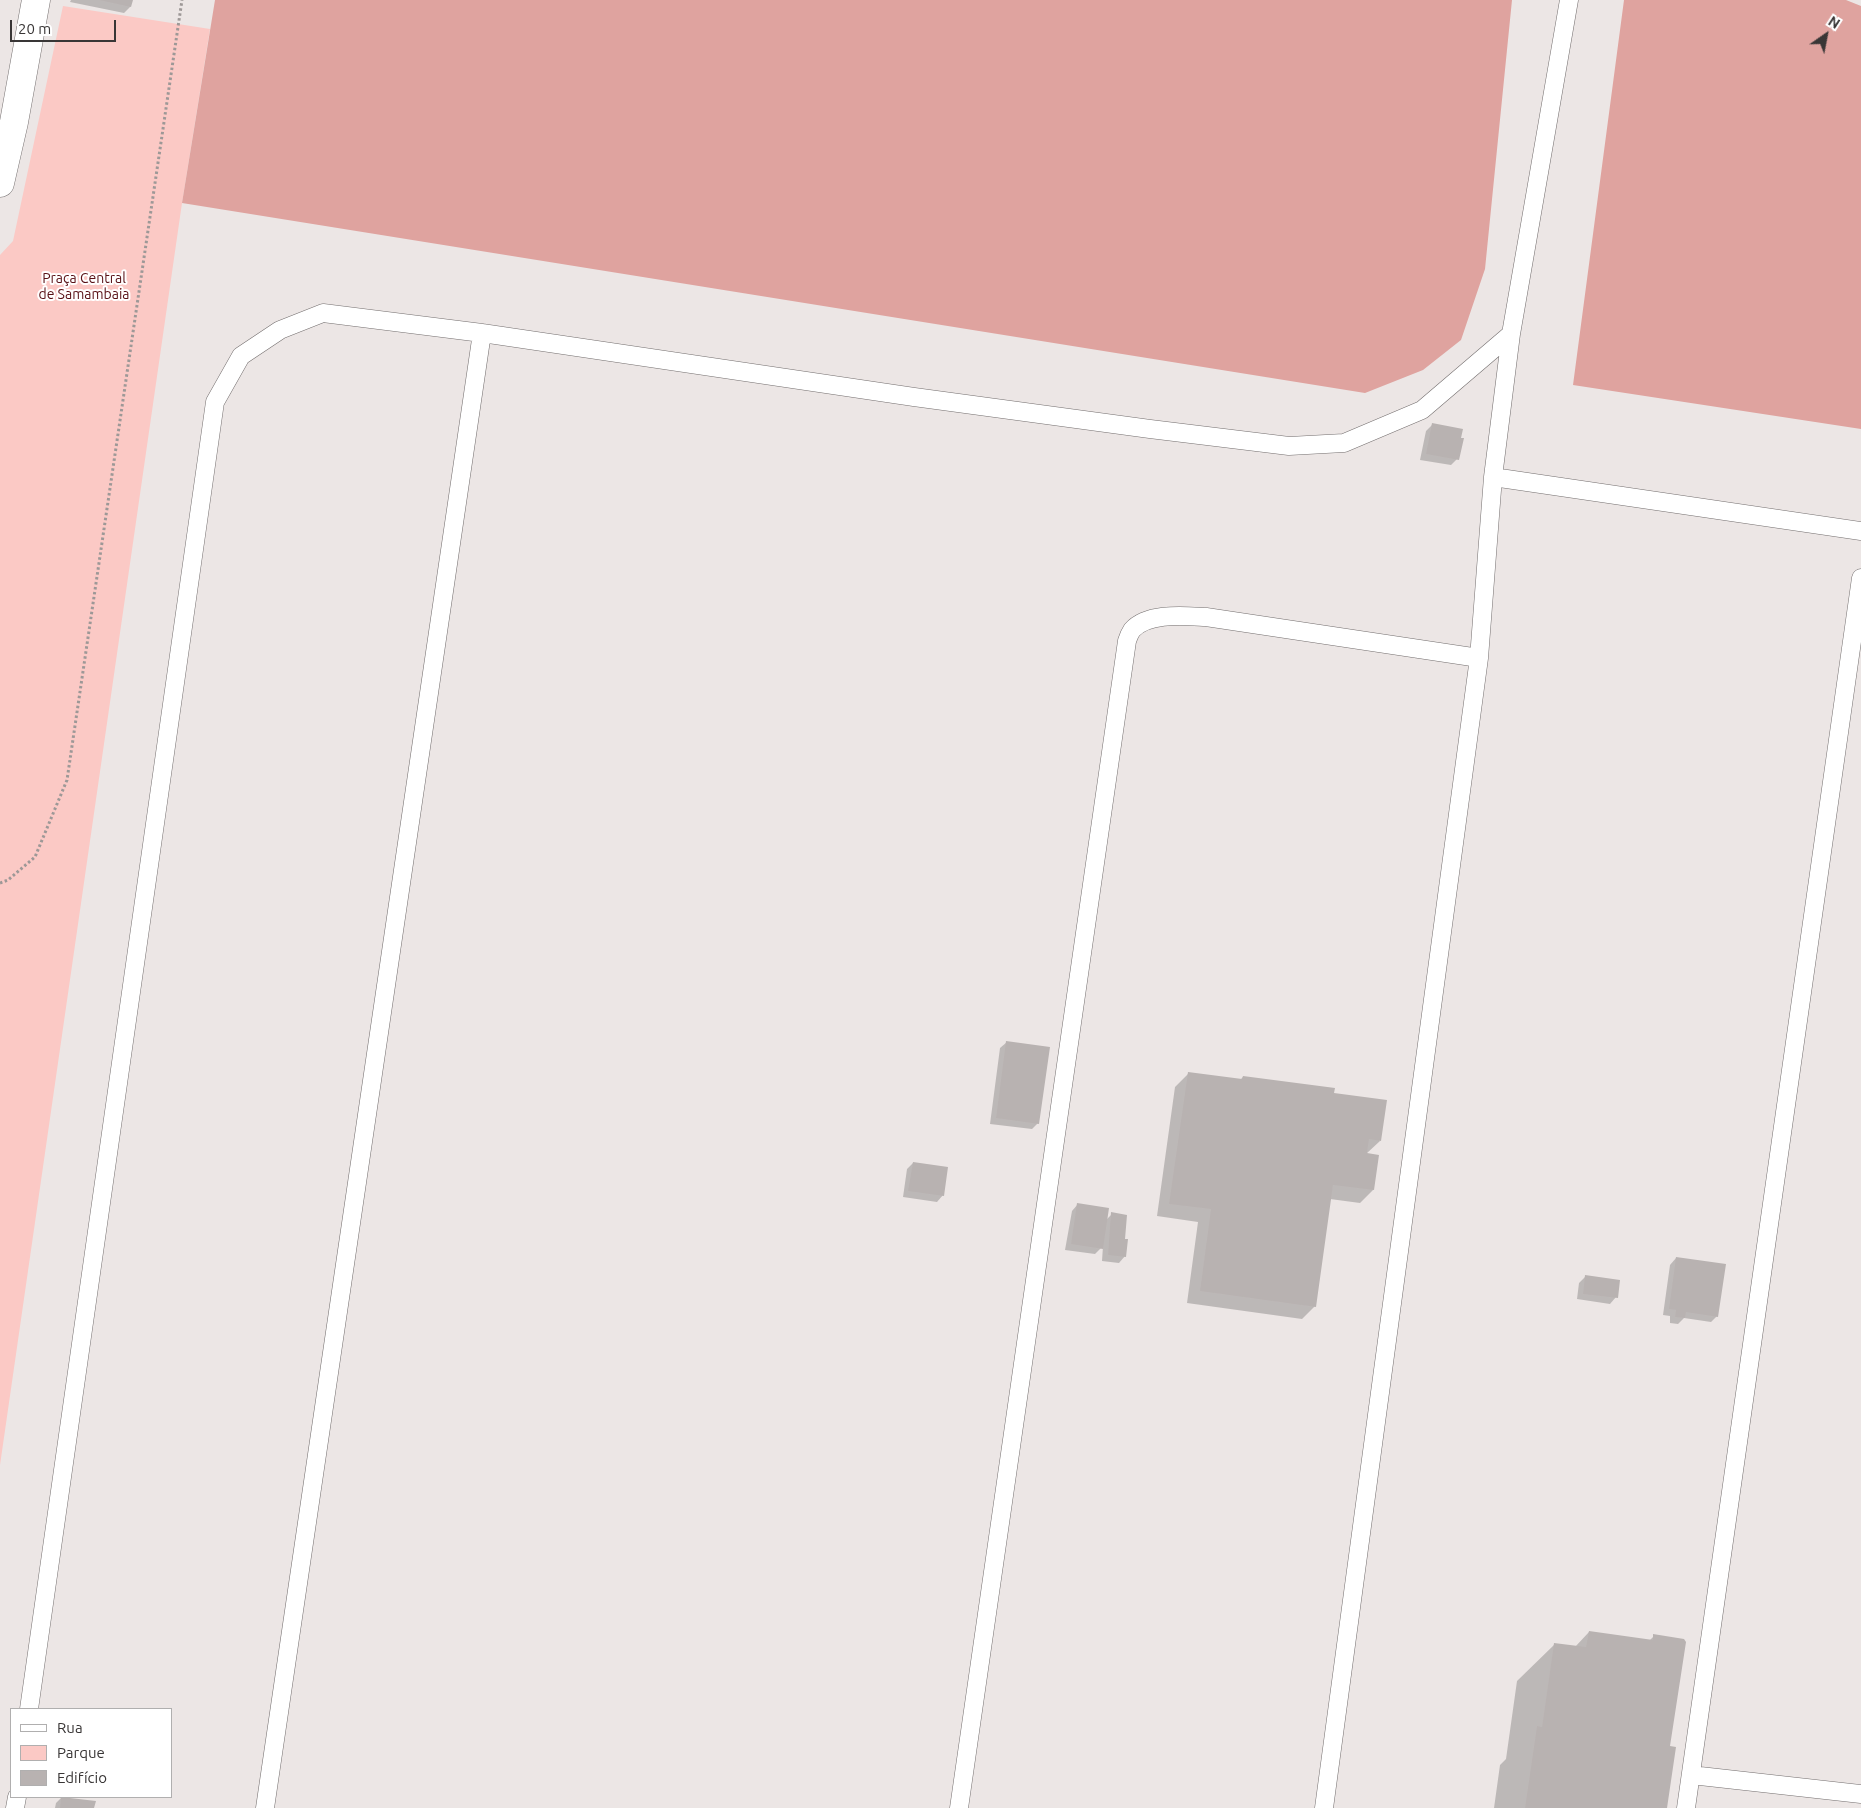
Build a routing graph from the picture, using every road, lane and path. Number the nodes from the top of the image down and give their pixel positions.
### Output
1 (36, 0) edge
2 (182, 0) edge
3 (1569, 0) edge
4 (0, 183) edge
5 (482, 333) junction
6 (1511, 334) junction
7 (1493, 477) junction
8 (1861, 531) edge
9 (1861, 578) edge
10 (1479, 658) junction
11 (0, 884) edge
12 (29, 1708) edge
13 (1691, 1775) junction
14 (1861, 1794) edge
15 (265, 1808) edge
16 (959, 1808) edge
17 (1324, 1808) edge
18 (1686, 1808) edge

1 - 4 street
2 - 11 path
3 - 6 lane
5 - 6 lane
5 - 12 lane
5 - 15 lane
6 - 7 lane
7 - 8 lane
7 - 10 lane
9 - 13 lane
10 - 16 lane
10 - 17 lane
13 - 14 lane
13 - 18 lane

